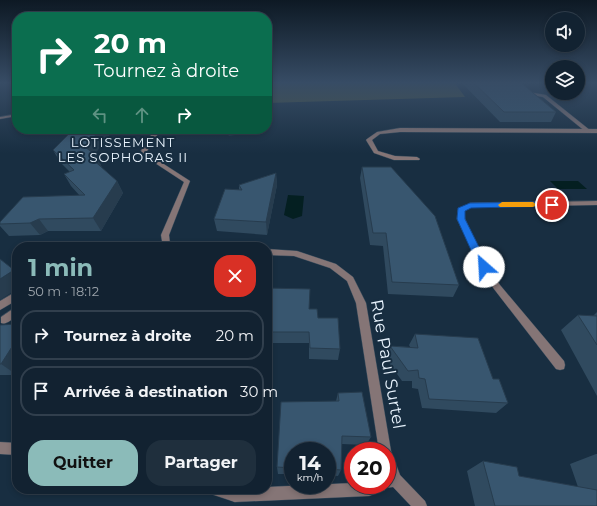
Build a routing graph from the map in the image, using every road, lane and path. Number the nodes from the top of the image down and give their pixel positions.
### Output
1 (556, 106) edge
2 (12, 116) edge
3 (0, 118) edge
4 (588, 131) junction
5 (597, 131) edge
6 (155, 134) edge
7 (417, 159) dead end
8 (597, 203) edge
9 (166, 242) edge
10 (272, 252) edge
11 (12, 298) edge
12 (0, 306) edge
13 (12, 314) edge
14 (4, 320) dead end
15 (560, 365) dead end
16 (384, 442) edge
17 (0, 448) edge
18 (12, 449) edge
19 (396, 484) edge
20 (344, 491) edge
21 (230, 494) edge
22 (420, 506) edge

1 - 4 street
2 - 3 street
4 - 5 street
4 - 7 street
6 - 9 street
8 - 15 street
10 - 16 street, Rue Paul Surtel
11 - 12 street
13 - 14 street
17 - 18 street
19 - 22 street
20 - 21 street

